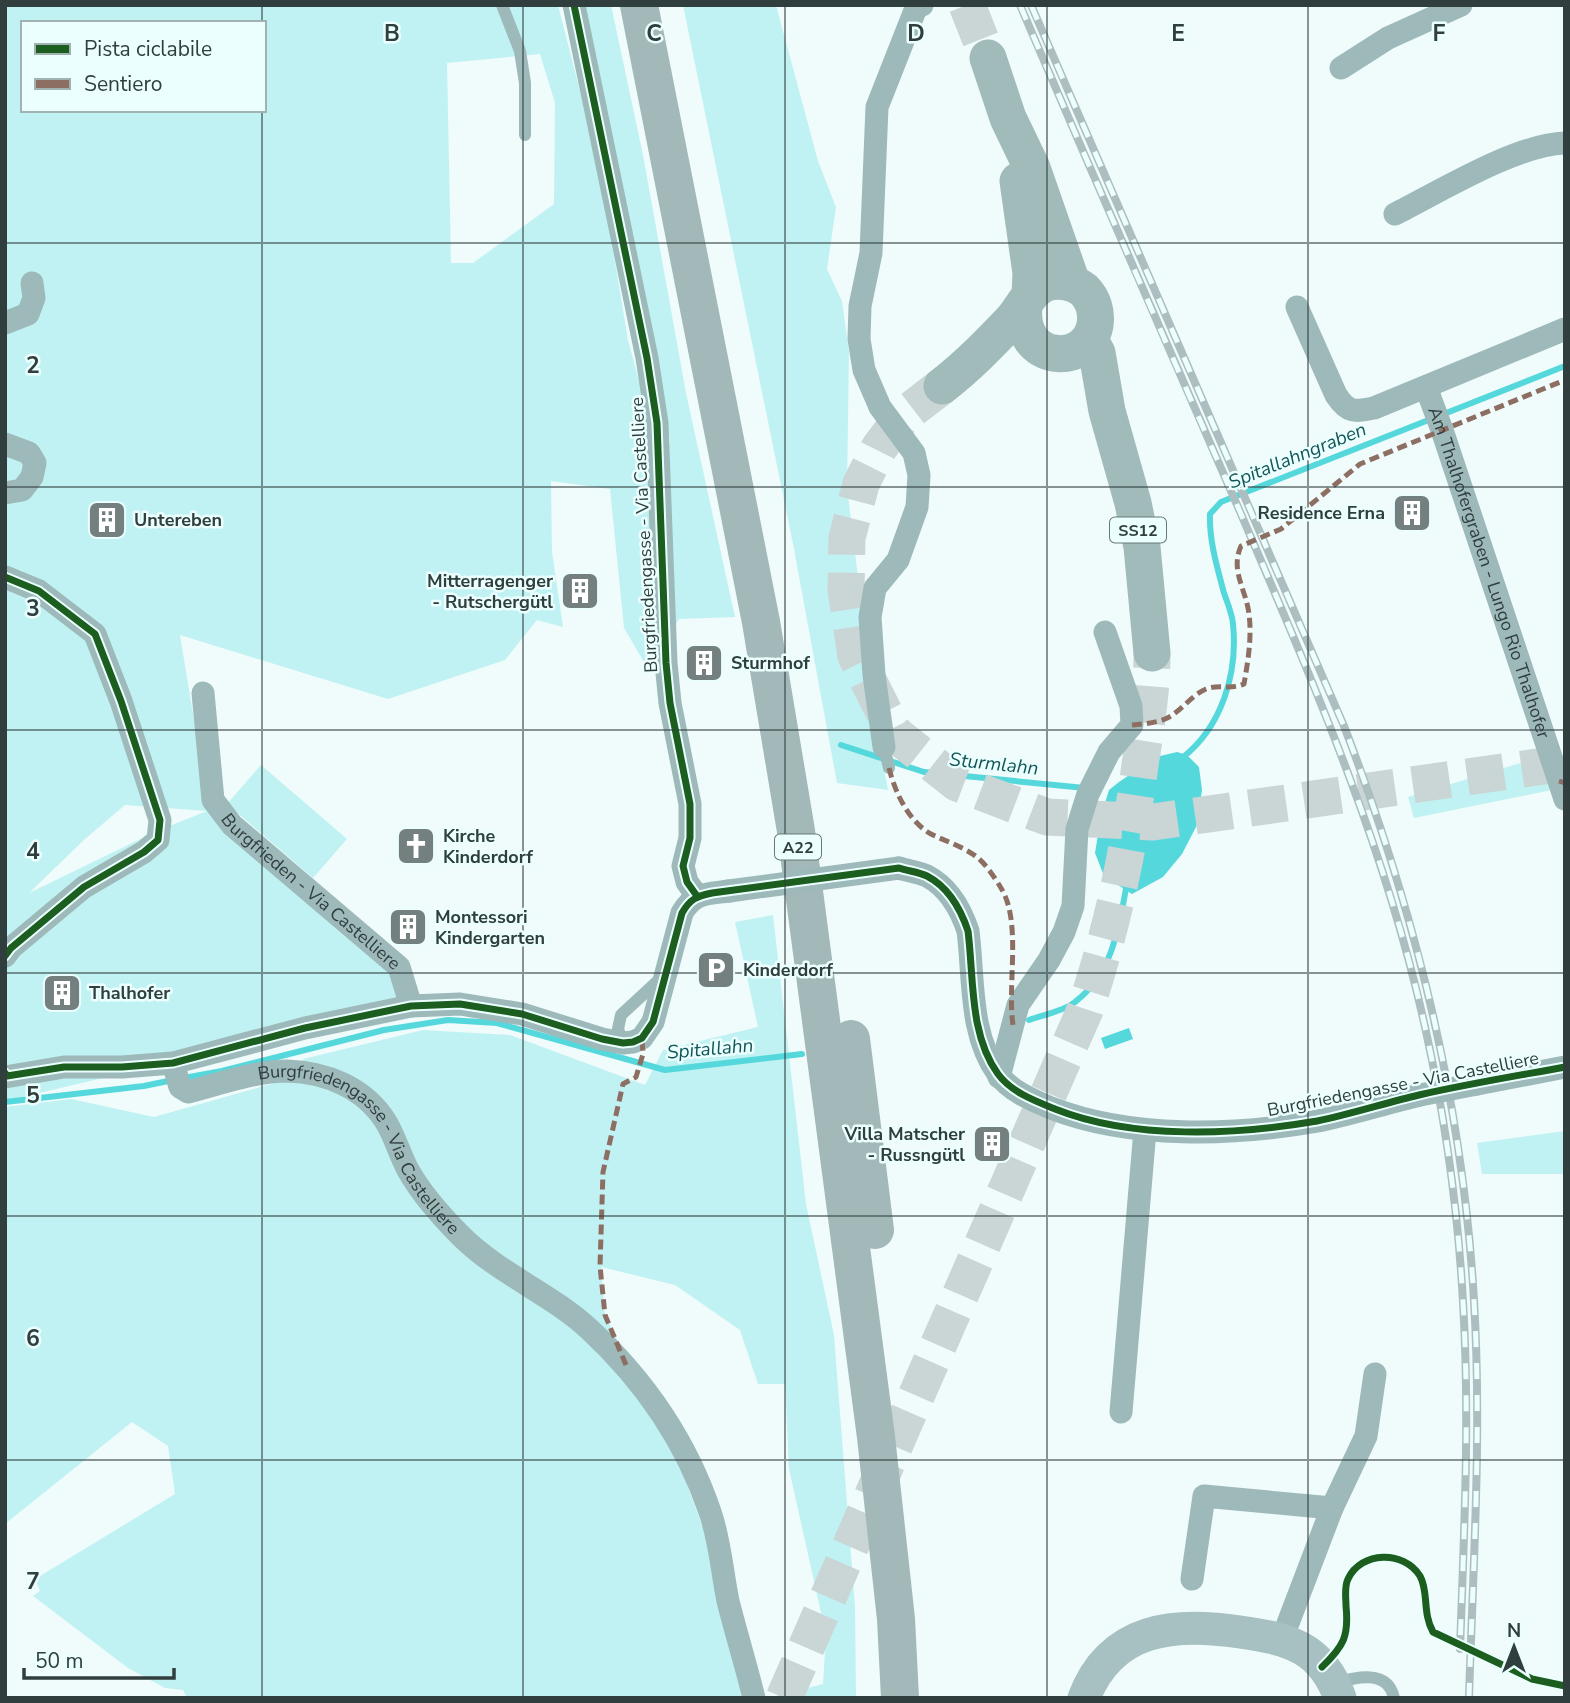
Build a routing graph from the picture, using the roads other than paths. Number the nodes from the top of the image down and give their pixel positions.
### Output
1 (502, 5) edge
2 (574, 5) edge
3 (639, 5) edge
4 (666, 5) edge
5 (922, 5) edge
6 (1461, 5) edge
7 (988, 58) tunnel mouth
8 (1341, 68) dead end
9 (1009, 118) junction
10 (525, 135) dead end
11 (1565, 143) edge
12 (1395, 214) dead end
13 (33, 283) dead end
14 (1072, 283) junction
15 (1027, 301) junction
16 (1297, 307) dead end
17 (5, 324) edge
18 (1565, 329) edge
19 (1063, 346) junction
20 (971, 363) junction
21 (942, 386) tunnel mouth
22 (1426, 387) junction
23 (5, 444) edge
24 (5, 493) edge
25 (5, 577) edge
26 (1105, 632) dead end
27 (1152, 653) tunnel mouth
28 (203, 693) dead end
29 (886, 755) dead end
30 (1563, 787) edge
31 (697, 896) junction
32 (5, 956) edge
33 (411, 1006) junction
34 (1565, 1067) edge
35 (176, 1074) junction
36 (6, 1076) edge
37 (999, 1077) junction
38 (1144, 1129) junction
39 (1375, 1374) dead end
40 (1121, 1412) dead end
41 (1332, 1508) junction
42 (1192, 1579) dead end
43 (1282, 1639) junction
44 (1337, 1690) edge
45 (754, 1698) edge
46 (900, 1698) edge
47 (925, 1698) edge
48 (1084, 1698) edge
49 (1394, 1698) edge

1 - 10 lane
2 - 31 street, Burgfriedengasse - Via Castelliere
3 - 46 highway, A22
4 - 47 highway, A22
5 - 29 street
6 - 8 street
7 - 9 main road, SS12
9 - 14 main road, SS12
9 - 15 main road, SS12
11 - 12 street
13 - 17 street
14 - 15 main road
14 - 19 main road, SS12
15 - 19 main road, SS12
15 - 20 main road
16 - 22 street, Am Thalhofergraben - Lungo Rio Thalhofer
18 - 22 street, Am Thalhofergraben - Lungo Rio Thalhofer
19 - 20 main road
19 - 27 main road, SS12
20 - 21 main road
22 - 30 street, Am Thalhofergraben - Lungo Rio Thalhofer
23 - 24 street
25 - 32 street
26 - 37 street
28 - 33 street, Burgfrieden - Via Castelliere
31 - 33 street, Burgfriedengasse - Via Castelliere
31 - 37 street, Burgfriedengasse - Via Castelliere, bridge
33 - 35 street, Burgfriedengasse - Via Castelliere
34 - 38 street, Burgfriedengasse - Via Castelliere, bridge
35 - 36 street
35 - 45 street, Burgfriedengasse - Via Castelliere
37 - 38 street, Burgfriedengasse - Via Castelliere
38 - 40 street
39 - 41 street
41 - 42 street
41 - 43 street
43 - 44 street
43 - 48 street
44 - 49 lane

